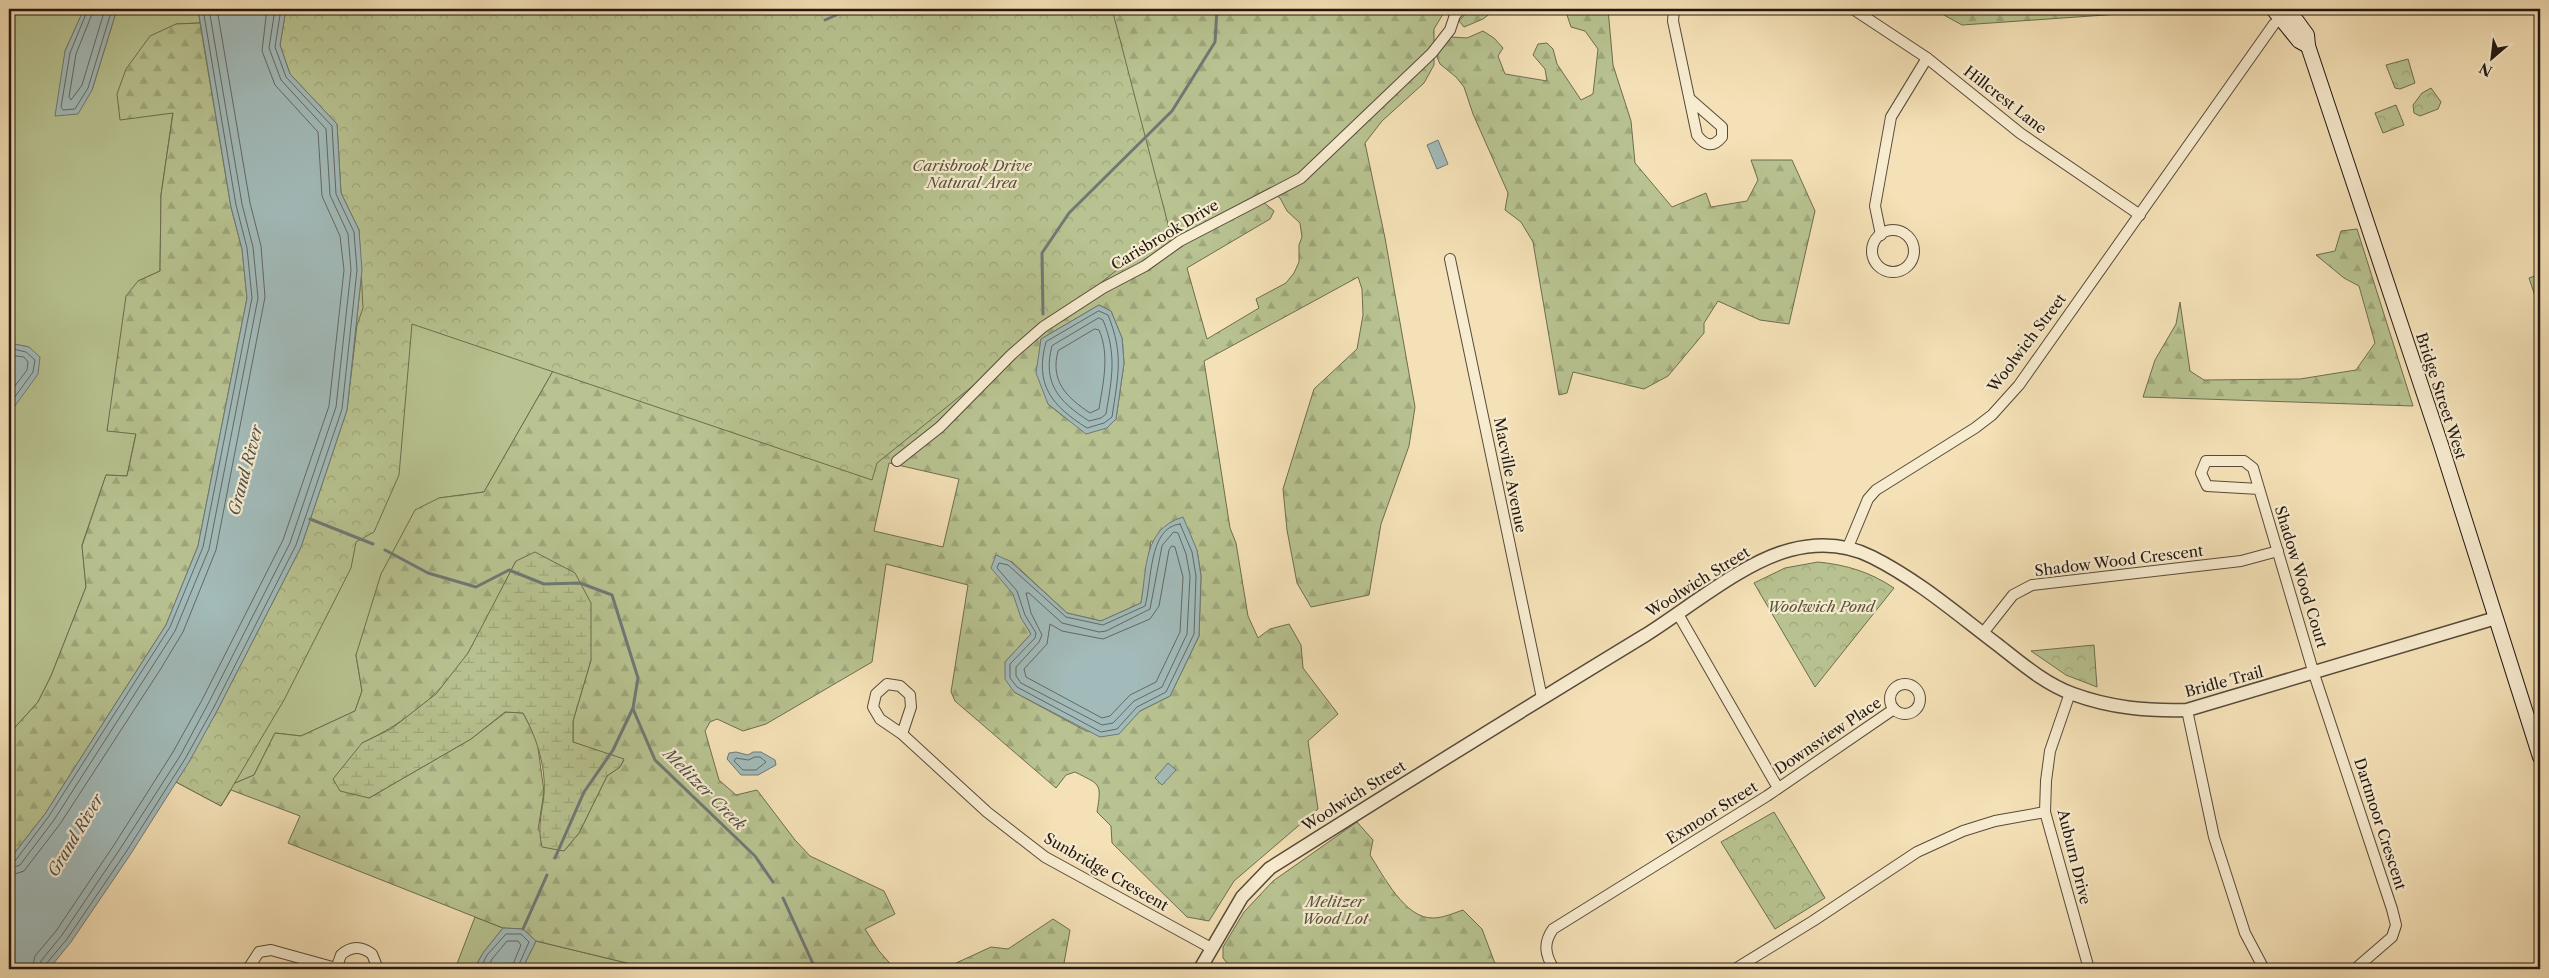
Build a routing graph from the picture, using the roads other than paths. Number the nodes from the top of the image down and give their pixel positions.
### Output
1 (1461, 9) edge
2 (1674, 9) edge
3 (1853, 9) edge
4 (2281, 12) edge
5 (1928, 58) junction
6 (1690, 99) dead end
7 (2140, 214) junction
8 (1880, 235) junction
9 (1450, 259) dead end
10 (897, 461) dead end
11 (2259, 489) junction
12 (1848, 547) junction
13 (2278, 552) junction
14 (1678, 614) junction
15 (2496, 618) junction
16 (1983, 634) junction
17 (2314, 674) junction
18 (2070, 693) junction
19 (1542, 698) junction
20 (1894, 709) dead end
21 (2187, 710) junction
22 (902, 734) junction
23 (2540, 757) edge
24 (1778, 788) junction
25 (2046, 812) junction
26 (1211, 948) junction
27 (336, 968) edge
28 (248, 969) edge
29 (378, 969) edge
30 (1200, 969) edge
31 (1554, 969) edge
32 (1735, 969) edge
33 (2089, 969) edge
34 (2264, 969) edge
35 (2355, 969) edge

1 - 10 street, Carisbrook Drive
2 - 6 street
3 - 5 street, Hillcrest Lane
4 - 7 street, Woolwich Street
4 - 15 main road, Bridge Street West
5 - 7 street, Hillcrest Lane
5 - 8 street
7 - 12 street, Woolwich Street
8 - 8 street
9 - 19 street, Macville Avenue
11 - 11 street, Shadow Wood Court
11 - 13 street, Shadow Wood Court
12 - 14 street, Woolwich Street
12 - 16 street, Bridle Trail
13 - 16 street, Shadow Wood Crescent
13 - 17 street, Shadow Wood Court
14 - 19 street, Woolwich Street
14 - 24 street, Exmoor Street
15 - 17 street, Bridle Trail
15 - 23 main road, Bridge Street West
16 - 18 street, Bridle Trail
17 - 21 street, Bridle Trail
17 - 35 street, Dartmoor Crescent
18 - 21 street, Bridle Trail
18 - 25 street, Auburn Drive
19 - 26 street, Woolwich Street
20 - 24 street, Downsview Place
21 - 34 street
22 - 22 street, Sunbridge Crescent
22 - 26 street, Sunbridge Crescent
24 - 31 street, Exmoor Street
25 - 32 street
25 - 33 street, Auburn Drive
26 - 30 street, Woolwich Street
27 - 28 street
27 - 29 street

